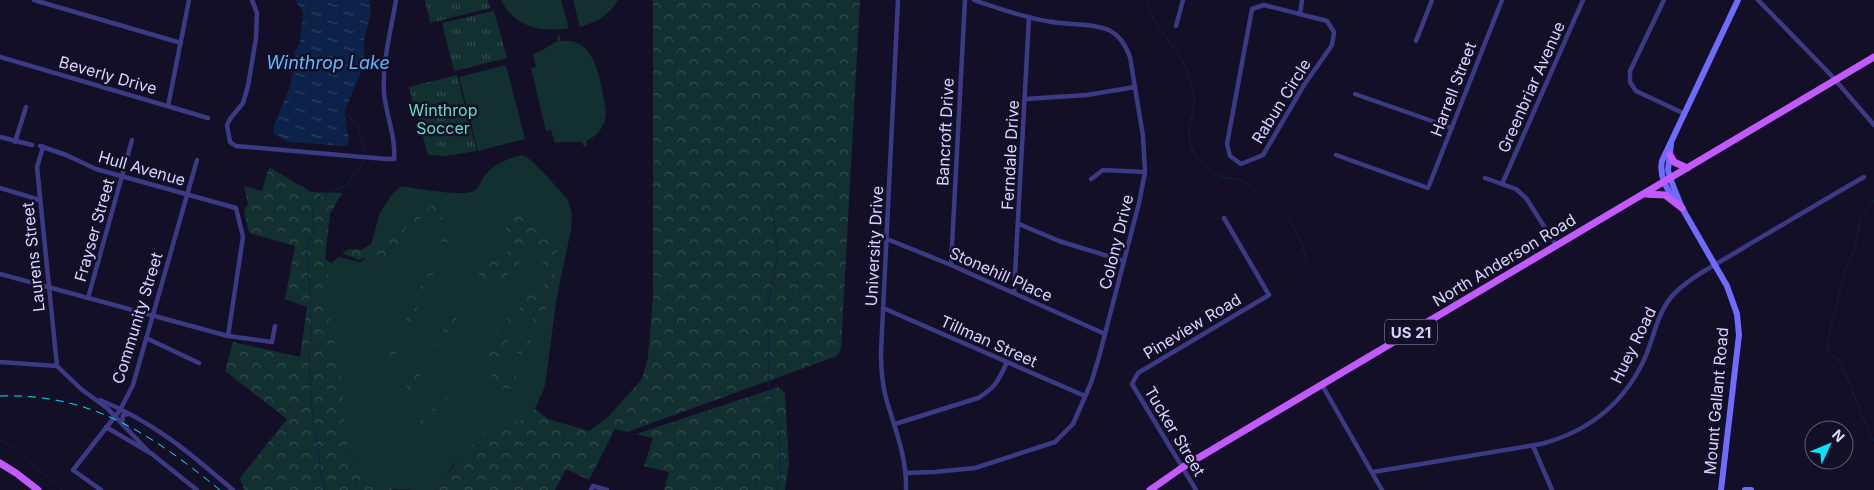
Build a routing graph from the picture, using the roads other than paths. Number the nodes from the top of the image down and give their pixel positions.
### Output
1 (34, 0) edge
2 (188, 0) edge
3 (252, 0) edge
4 (396, 0) edge
5 (898, 0) edge
6 (965, 0) edge
7 (974, 0) edge
8 (1183, 0) edge
9 (1302, 0) edge
10 (1432, 0) edge
11 (1502, 0) edge
12 (1583, 0) edge
13 (1664, 0) edge
14 (1738, 0) edge
15 (1758, 0) edge
16 (1300, 13) junction
17 (1029, 17) junction
18 (1176, 26) dead end
19 (1416, 41) dead end
20 (181, 43) junction
21 (0, 56) edge
22 (1874, 57) edge
23 (1835, 80) junction
24 (1135, 87) junction
25 (1355, 94) dead end
26 (1025, 99) junction
27 (168, 106) junction
28 (26, 107) dead end
29 (1685, 114) junction
30 (208, 118) dead end
31 (1874, 125) edge
32 (1452, 128) junction
33 (0, 137) edge
34 (132, 140) dead end
35 (15, 142) junction
36 (1671, 144) junction
37 (32, 146) dead end
38 (41, 146) joint
39 (1336, 155) dead end
40 (1670, 155) junction
41 (197, 160) dead end
42 (1687, 168) junction
43 (1145, 172) junction
44 (122, 176) junction
45 (1864, 176) dead end
46 (1484, 178) dead end
47 (1091, 179) dead end
48 (1666, 180) junction
49 (1502, 184) junction
50 (0, 188) edge
51 (187, 194) junction
52 (1642, 194) junction
53 (40, 200) junction
54 (1682, 208) junction
55 (1224, 218) dead end
56 (1019, 224) junction
57 (886, 239) junction
58 (1556, 245) junction
59 (1124, 261) junction
60 (950, 265) junction
61 (1716, 265) junction
62 (0, 274) edge
63 (49, 289) junction
64 (1014, 293) junction
65 (88, 298) junction
66 (884, 308) junction
67 (152, 316) junction
68 (276, 326) dead end
69 (1105, 334) junction
70 (228, 336) junction
71 (146, 338) junction
72 (0, 362) edge
73 (1007, 362) junction
74 (199, 363) dead end
75 (57, 366) junction
76 (1132, 384) joint
77 (1322, 385) junction
78 (1085, 396) junction
79 (94, 398) junction
80 (107, 408) junction
81 (120, 410) junction
82 (128, 414) junction
83 (115, 416) junction
84 (122, 424) junction
85 (895, 424) junction
86 (106, 427) junction
87 (1533, 446) junction
88 (149, 452) junction
89 (0, 463) edge
90 (1183, 467) junction
91 (1373, 472) junction
92 (906, 473) junction
93 (592, 488) edge
94 (38, 490) edge
95 (102, 490) edge
96 (197, 490) edge
97 (233, 490) edge
98 (607, 490) edge
99 (906, 490) edge
100 (1150, 490) edge
101 (1196, 490) edge
102 (1382, 490) edge
103 (1552, 490) edge
104 (1722, 490) edge
105 (1745, 490) edge
106 (1751, 490) edge

1 - 20 street
2 - 20 street
3 - 4 street
5 - 57 street, University Drive
6 - 60 street, Bancroft Drive
7 - 17 street, Colony Drive
8 - 18 street
9 - 16 street
10 - 19 street
11 - 32 street, Harrell Street
12 - 49 street, Greenbriar Avenue
13 - 29 street
14 - 29 street, Mount Gallant Road
15 - 23 street
16 - 16 street, Rabun Circle
17 - 24 street, Colony Drive
17 - 26 street, Ferndale Drive
20 - 27 street
21 - 27 street, Beverly Drive
22 - 23 main road, North Anderson Road / US 21
23 - 31 street
23 - 42 main road, North Anderson Road / US 21
24 - 26 street
24 - 43 street, Colony Drive
25 - 32 street
26 - 56 street, Ferndale Drive
27 - 30 street, Beverly Drive
28 - 35 street
29 - 36 street, Mount Gallant Road
32 - 39 street, Harrell Street
33 - 35 street
34 - 44 street, Frayser Street
35 - 37 street
36 - 40 street, Mount Gallant Road
36 - 48 street, Mount Gallant Road
38 - 44 street, Hull Avenue
38 - 53 street, Laurens Street
40 - 42 main road
40 - 48 street, Mount Gallant Road
41 - 51 street, Community Street
42 - 48 main road, North Anderson Road / US 21
43 - 47 street
43 - 59 street, Colony Drive
44 - 51 street, Hull Avenue
44 - 65 street, Frayser Street
45 - 61 street, Huey Road
46 - 49 street
48 - 52 main road, North Anderson Road / US 21
48 - 54 street, Mount Gallant Road
49 - 58 street
50 - 53 street
51 - 67 street, Community Street
51 - 70 street, Hull Avenue
52 - 54 main road
52 - 58 main road, North Anderson Road / US 21
53 - 63 street, Laurens Street
54 - 61 street, Mount Gallant Road
55 - 76 street, Pineview Road
56 - 59 street
56 - 64 street, Ferndale Drive
57 - 60 street, Stonehill Place
57 - 66 street, University Drive
58 - 77 main road, North Anderson Road / US 21
59 - 69 street, Colony Drive
60 - 64 street, Stonehill Place
61 - 87 street, Huey Road
61 - 104 street, Mount Gallant Road
62 - 63 street
63 - 65 street
63 - 75 street, Laurens Street
64 - 69 street, Stonehill Place
65 - 67 street
66 - 73 street, Tillman Street
66 - 85 street, University Drive
67 - 70 street
67 - 71 street, Community Street
68 - 70 street
69 - 78 street, Colony Drive
71 - 74 street
71 - 81 street, Community Street
72 - 75 street
73 - 78 street, Tillman Street
73 - 85 street
75 - 79 street
76 - 90 street, Tucker Street
77 - 90 main road, North Anderson Road / US 21
77 - 91 street
78 - 92 street, Colony Drive
79 - 80 street
79 - 81 street
80 - 81 street
80 - 83 street
81 - 82 street
81 - 83 street, Community Street
81 - 84 street
82 - 84 street
82 - 97 street
83 - 84 street
83 - 86 street, Community Street
84 - 88 street
85 - 92 street, University Drive
86 - 88 street
86 - 95 street, Community Street
87 - 91 street, Huey Road
87 - 103 street
88 - 96 street
89 - 94 main road
90 - 100 main road, North Anderson Road / US 21
90 - 101 street, Tucker Street
91 - 102 street
92 - 99 street, University Drive
93 - 98 street
105 - 106 street

